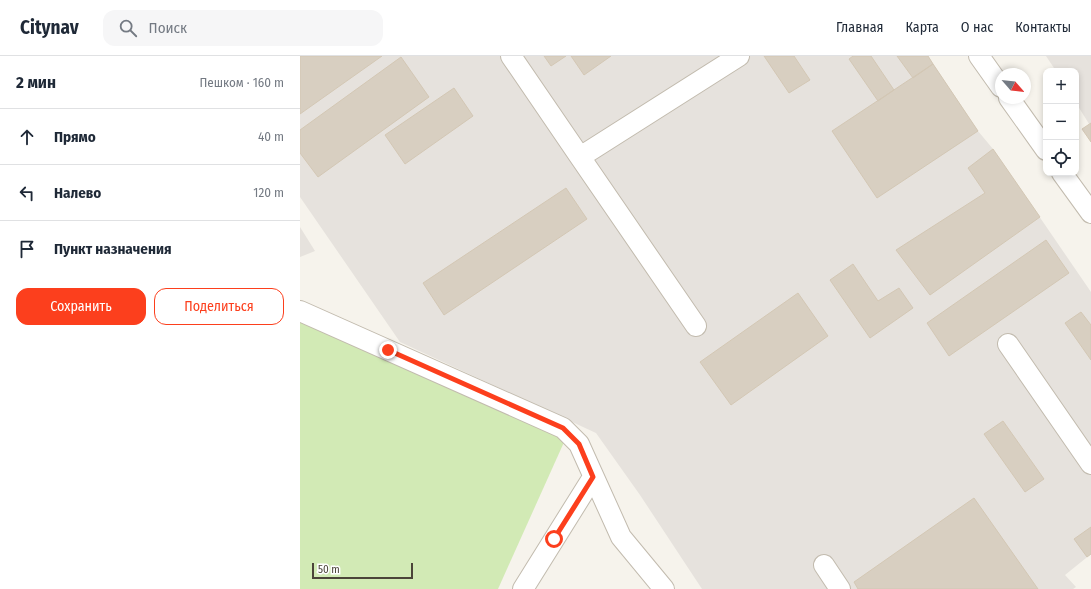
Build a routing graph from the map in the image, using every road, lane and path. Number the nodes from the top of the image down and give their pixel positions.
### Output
1 (511, 56) edge
2 (739, 56) edge
3 (979, 56) edge
4 (995, 79) edge
5 (1013, 104) edge
6 (1043, 146) edge
7 (580, 157) junction
8 (1064, 176) edge
9 (1091, 213) edge
10 (300, 311) edge
11 (696, 326) dead end
12 (1008, 344) dead end
13 (1091, 464) edge
14 (593, 477) junction
15 (824, 565) dead end
16 (523, 589) edge
17 (664, 589) edge
18 (840, 589) edge

1 - 7 street
2 - 7 street
3 - 4 street
5 - 6 street
7 - 11 street
8 - 9 street
10 - 14 street
12 - 13 street
14 - 16 street
14 - 17 street
15 - 18 street

